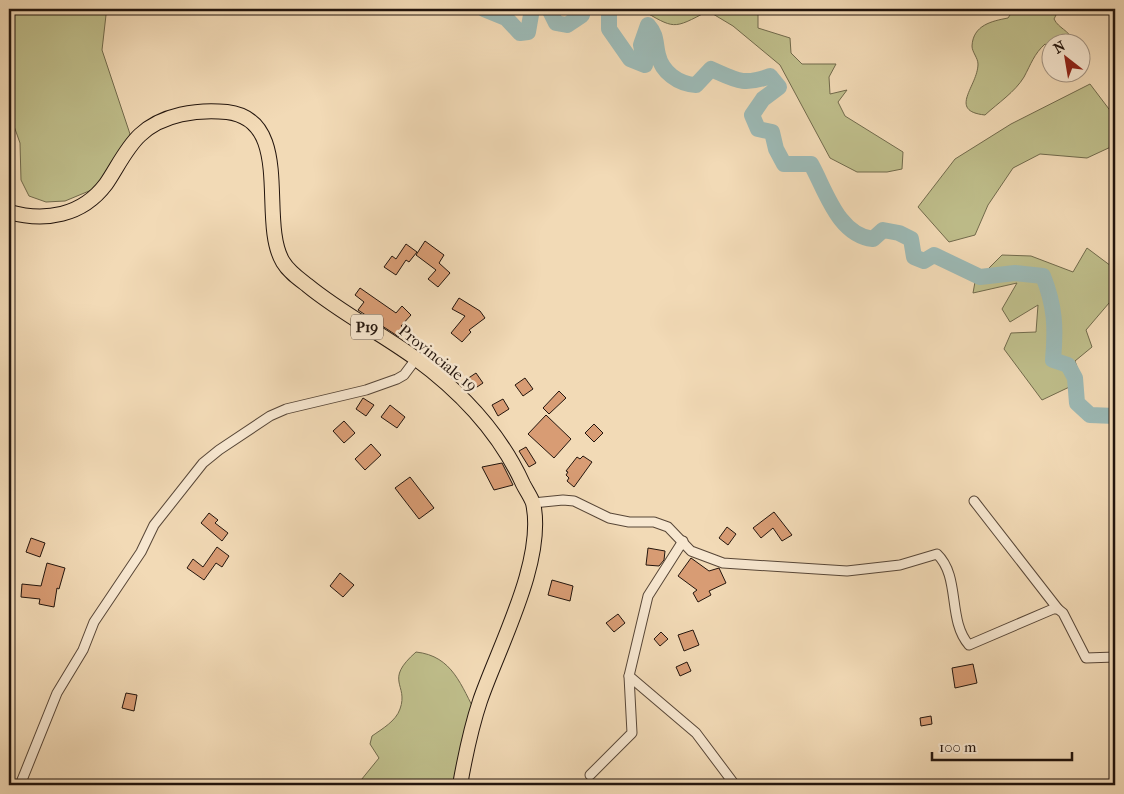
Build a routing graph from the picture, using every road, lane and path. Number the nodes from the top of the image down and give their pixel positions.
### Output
1 (9, 212) edge
2 (416, 359) junction
3 (974, 501) dead end
4 (532, 503) junction
5 (683, 542) junction
6 (1058, 609) junction
7 (1115, 657) edge
8 (629, 676) junction
9 (590, 775) dead end
10 (20, 785) edge
11 (460, 785) edge
12 (734, 785) edge

1 - 2 main road, Provinciale 19 / P19
2 - 4 main road, Provinciale 19 / P19
2 - 10 street
3 - 6 street
4 - 5 street
4 - 11 main road, Provinciale 19 / P19
5 - 6 street
5 - 8 street
6 - 7 street
8 - 9 street
8 - 12 street

